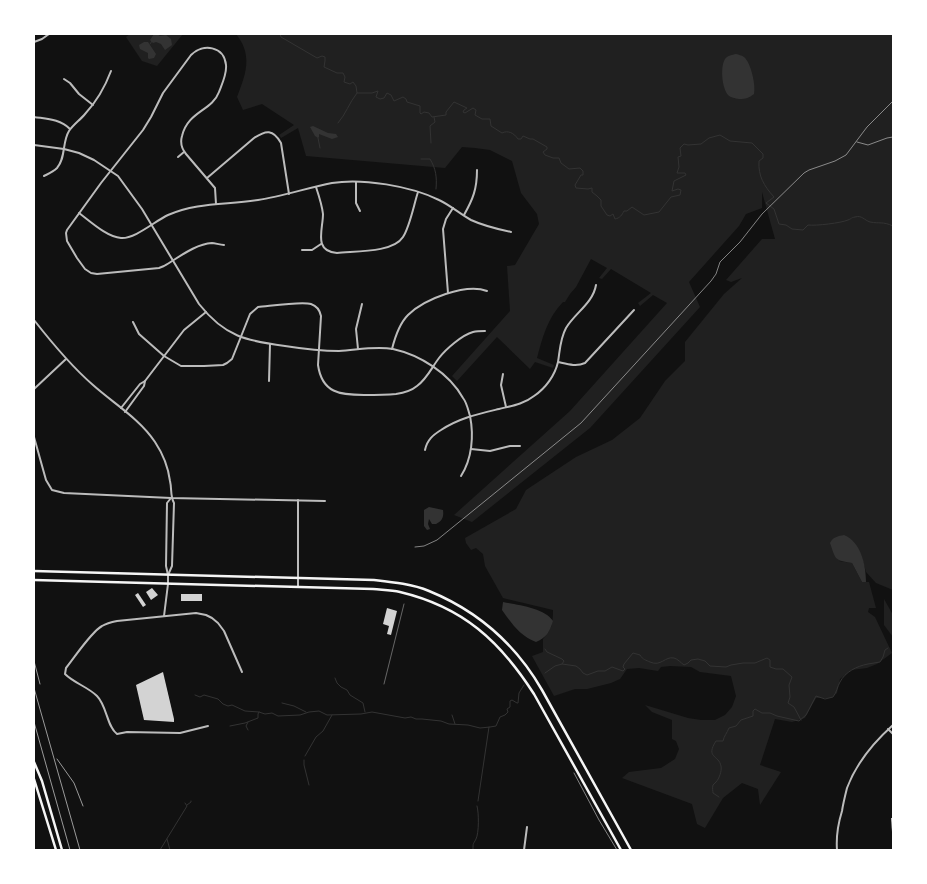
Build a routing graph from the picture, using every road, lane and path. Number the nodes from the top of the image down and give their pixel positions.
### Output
1 (48, 34) edge
2 (34, 42) edge
3 (111, 70) dead end
4 (64, 79) dead end
5 (893, 101) edge
6 (93, 105) junction
7 (34, 117) edge
8 (70, 129) junction
9 (893, 138) edge
10 (856, 141) junction
11 (34, 145) edge
12 (64, 149) junction
13 (184, 152) junction
14 (178, 157) dead end
15 (478, 170) dead end
16 (111, 171) junction
17 (44, 176) dead end
18 (207, 178) junction
19 (356, 182) junction
20 (316, 187) junction
21 (418, 192) junction
22 (290, 194) junction
23 (216, 204) junction
24 (453, 208) junction
25 (360, 211) dead end
26 (80, 213) junction
27 (464, 215) junction
28 (152, 225) junction
29 (511, 232) dead end
30 (321, 244) junction
31 (224, 245) dead end
32 (302, 250) dead end
33 (174, 261) junction
34 (596, 285) dead end
35 (487, 291) dead end
36 (448, 293) junction
37 (362, 304) dead end
38 (634, 310) dead end
39 (206, 312) junction
40 (34, 320) edge
41 (133, 322) dead end
42 (485, 332) dead end
43 (241, 338) junction
44 (270, 344) junction
45 (358, 349) junction
46 (392, 349) junction
47 (319, 351) junction
48 (164, 356) junction
49 (66, 359) junction
50 (558, 362) junction
51 (433, 367) junction
52 (503, 374) dead end
53 (145, 381) junction
54 (269, 381) dead end
55 (34, 389) edge
56 (506, 407) junction
57 (121, 408) junction
58 (125, 412) junction
59 (470, 416) junction
60 (34, 437) edge
61 (520, 446) dead end
62 (471, 449) junction
63 (425, 450) dead end
64 (461, 476) dead end
65 (171, 498) junction
66 (298, 500) junction
67 (325, 501) dead end
68 (415, 547) dead end
69 (34, 571) edge
70 (168, 575) junction
71 (298, 578) junction
72 (34, 580) edge
73 (168, 584) junction
74 (298, 586) junction
75 (404, 604) dead end
76 (164, 616) junction
77 (478, 617) junction
78 (473, 624) junction
79 (242, 672) dead end
80 (384, 684) dead end
81 (893, 725) edge
82 (208, 726) dead end
83 (888, 729) junction
84 (893, 734) edge
85 (34, 762) edge
86 (572, 770) dead end
87 (34, 779) edge
88 (527, 827) dead end
89 (56, 850) edge
90 (62, 850) edge
91 (524, 850) edge
92 (617, 850) edge
93 (621, 850) edge
94 (631, 850) edge
95 (837, 850) edge

1 - 2 street
3 - 6 street
4 - 6 street
5 - 10 path
6 - 8 street
7 - 8 street
8 - 12 street
9 - 10 path
10 - 68 path
11 - 12 street
12 - 16 street
12 - 17 street
13 - 14 street
13 - 16 street
13 - 18 street
15 - 27 street
16 - 26 street
16 - 28 street
18 - 22 street
18 - 23 street
19 - 20 street
19 - 21 street
19 - 25 street
20 - 22 street
20 - 30 street
21 - 24 street
21 - 30 street
22 - 23 street
23 - 28 street
24 - 27 street
24 - 36 street
26 - 28 street
26 - 33 street
27 - 29 street
28 - 33 street
30 - 32 street
31 - 33 street
33 - 39 street
34 - 50 street
35 - 36 street
36 - 46 street
37 - 45 street
38 - 50 street
39 - 43 street
39 - 48 street
40 - 49 street
41 - 48 street
42 - 51 street
43 - 44 street
43 - 47 street
43 - 48 street
44 - 47 street
44 - 54 street
45 - 46 street
45 - 47 street
46 - 51 street
47 - 51 street
48 - 53 street
49 - 55 street
49 - 57 street
50 - 56 street
51 - 59 street
52 - 56 street
53 - 57 street
53 - 58 street
56 - 59 street
57 - 58 street
58 - 65 street
59 - 62 street
59 - 63 street
60 - 65 street
61 - 62 street
62 - 64 street
65 - 66 street
65 - 70 street
65 - 70 street
66 - 67 street
66 - 71 street
69 - 70 main road
70 - 71 main road
70 - 73 street
71 - 74 street
71 - 77 main road
72 - 73 main road
73 - 74 main road
73 - 76 street
74 - 78 main road
75 - 80 lane
76 - 79 street
76 - 82 street
77 - 78 main road
77 - 94 main road
78 - 93 main road
81 - 83 street
83 - 84 street
83 - 95 street
85 - 90 main road
86 - 92 path
87 - 89 main road
88 - 91 street

